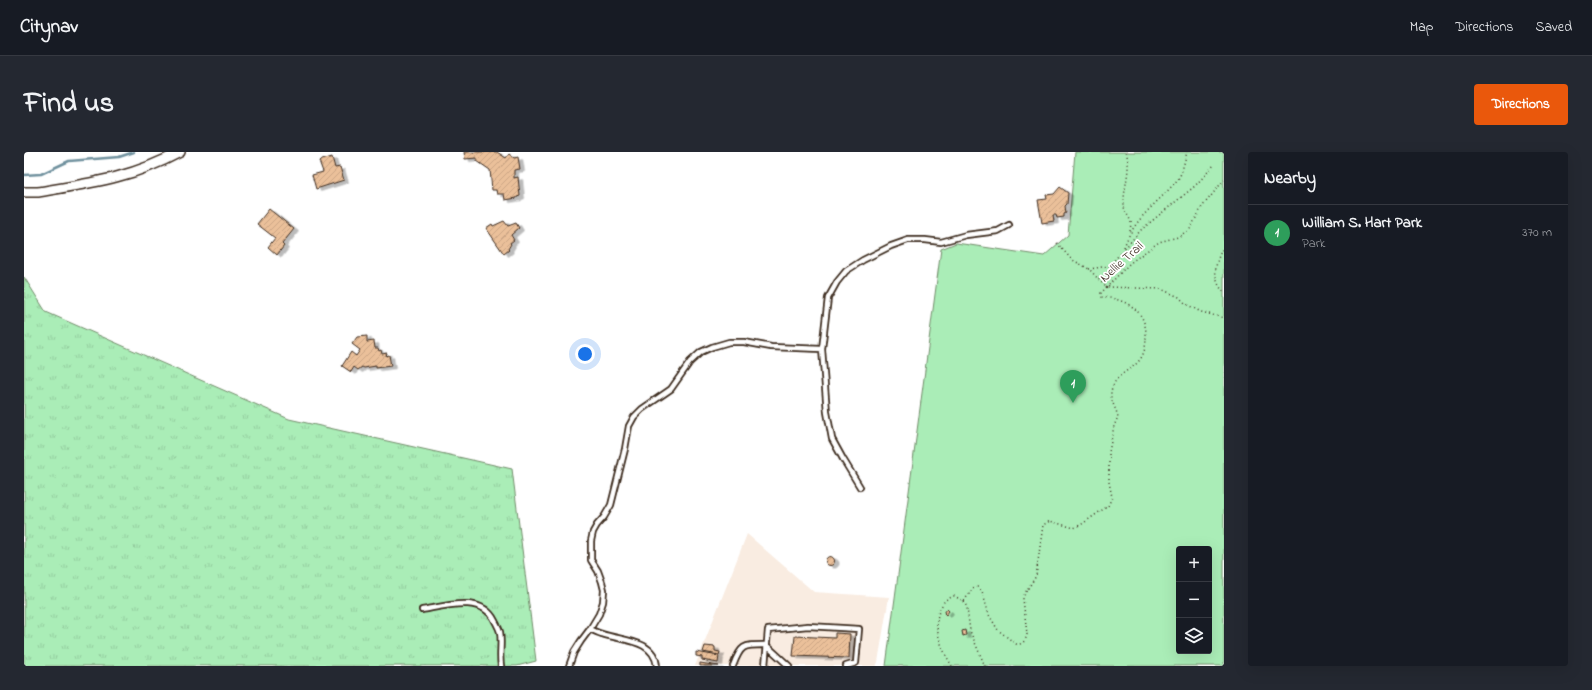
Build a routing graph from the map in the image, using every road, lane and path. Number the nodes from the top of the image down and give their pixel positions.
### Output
1 (180, 152) edge
2 (1126, 152) edge
3 (1187, 152) edge
4 (1215, 164) dead end
5 (1224, 180) edge
6 (24, 192) edge
7 (1009, 225) dead end
8 (1130, 233) junction
9 (1057, 243) dead end
10 (1224, 246) edge
11 (1123, 249) junction
12 (1089, 269) junction
13 (1109, 287) junction
14 (1224, 292) edge
15 (1224, 318) edge
16 (822, 349) junction
17 (860, 487) dead end
18 (964, 601) junction
19 (422, 610) dead end
20 (590, 629) junction
21 (766, 645) junction
22 (501, 666) edge
23 (569, 666) edge
24 (657, 666) edge
25 (733, 666) edge
26 (765, 666) edge
27 (789, 666) edge
28 (846, 666) edge
29 (952, 666) edge
30 (985, 666) edge

1 - 6 street
2 - 8 path
3 - 8 path
4 - 11 path
5 - 13 path, Nellie Trail
7 - 16 lane
8 - 11 path
9 - 12 path
10 - 14 path
11 - 12 path
12 - 13 path
13 - 15 path
13 - 18 path, Nellie Trail
16 - 17 lane
16 - 20 lane
18 - 29 path
18 - 30 path
19 - 22 lane
20 - 23 lane
20 - 24 lane
21 - 25 lane
21 - 26 lane
21 - 27 lane
21 - 28 lane

